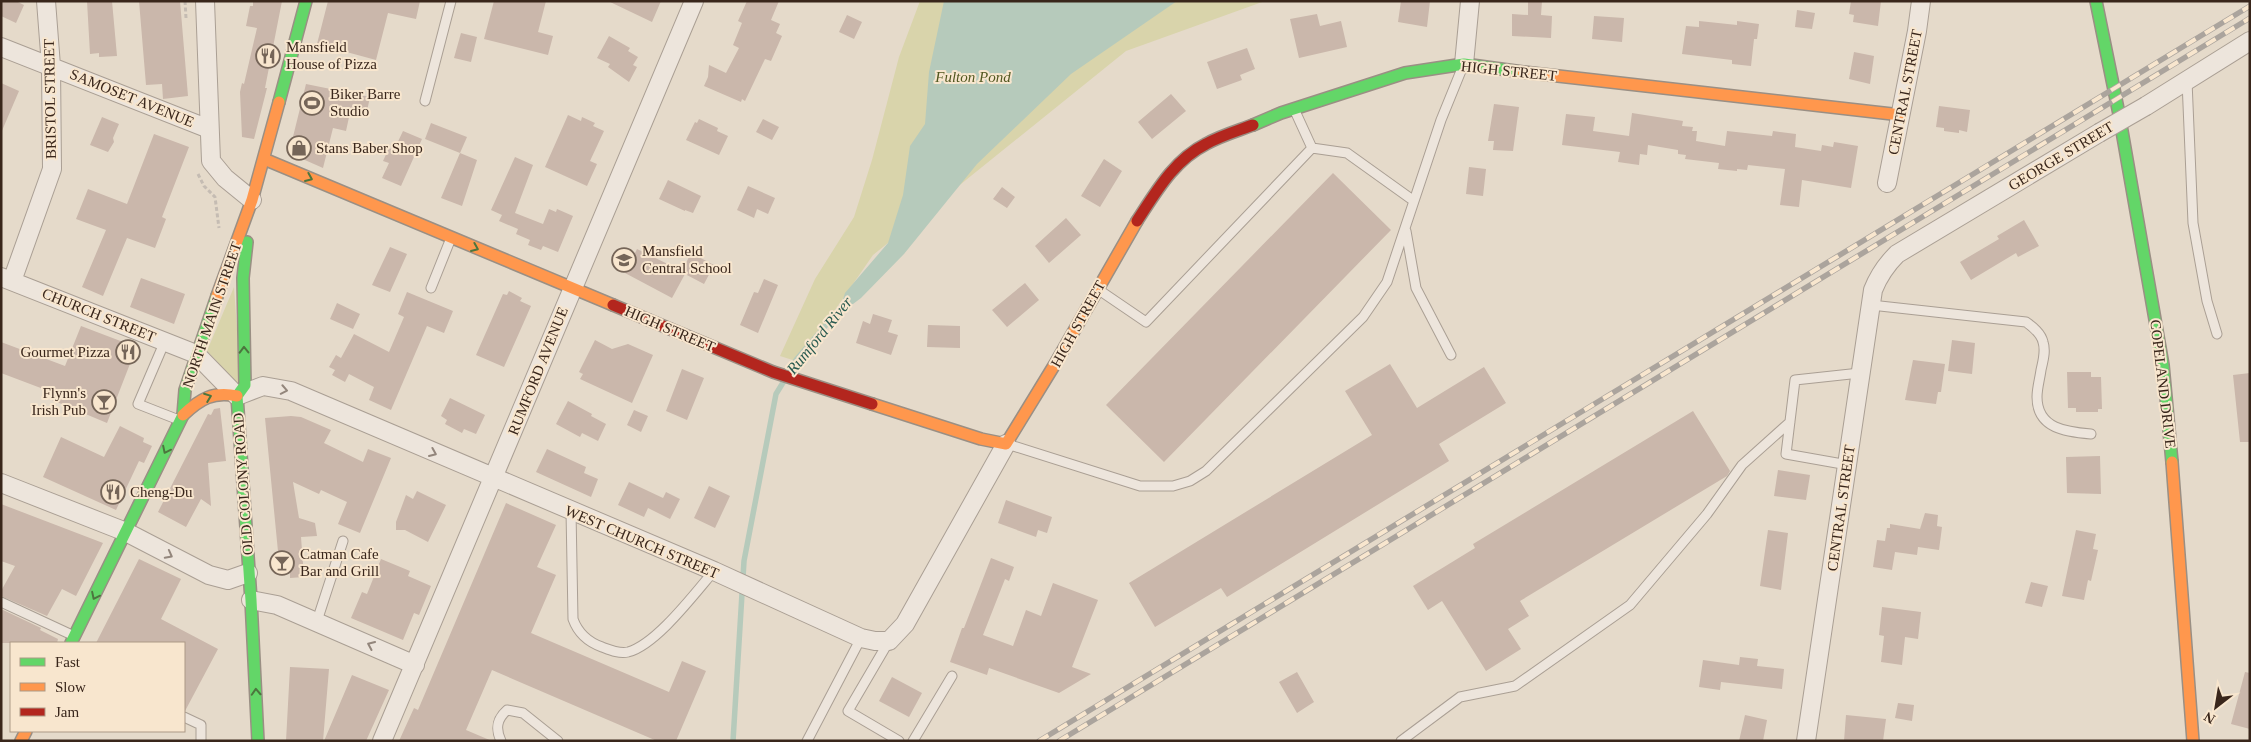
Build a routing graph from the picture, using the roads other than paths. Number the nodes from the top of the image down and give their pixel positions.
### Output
1 (46, 1) edge
2 (205, 1) edge
3 (306, 1) edge
4 (451, 1) edge
5 (694, 1) edge
6 (1470, 1) edge
7 (1921, 1) edge
8 (2096, 1) edge
9 (2250, 41) edge
10 (1, 47) edge
11 (1464, 64) junction
12 (51, 66) junction
13 (2187, 81) junction
14 (425, 101) dead end
15 (1294, 108) junction
16 (1901, 115) junction
17 (209, 129) junction
18 (1312, 148) junction
19 (264, 160) junction
20 (1887, 183) dead end
21 (252, 200) junction
22 (1414, 201) junction
23 (1406, 228) junction
24 (451, 237) junction
25 (1878, 277) joint
26 (7, 279) edge
27 (431, 288) dead end
28 (572, 288) junction
29 (1097, 289) junction
30 (1871, 304) junction
31 (2217, 334) dead end
32 (165, 341) junction
33 (196, 354) junction
34 (1452, 355) dead end
35 (1860, 373) junction
36 (237, 396) junction
37 (181, 418) junction
38 (1790, 422) junction
39 (2091, 434) dead end
40 (1006, 444) junction
41 (1848, 465) junction
42 (494, 479) junction
43 (1, 483) edge
44 (571, 511) junction
45 (126, 532) junction
46 (343, 541) dead end
47 (248, 573) junction
48 (718, 574) junction
49 (252, 600) junction
50 (1, 602) edge
51 (317, 621) junction
52 (861, 638) junction
53 (73, 640) edge
54 (889, 641) junction
55 (415, 665) junction
56 (952, 676) dead end
57 (185, 717) edge
58 (201, 741) edge
59 (258, 741) edge
60 (382, 741) edge
61 (501, 741) edge
62 (558, 741) edge
63 (807, 741) edge
64 (899, 741) edge
65 (913, 741) edge
66 (1401, 741) edge
67 (1806, 741) edge
68 (2193, 741) edge

1 - 12 street, BRISTOL STREET
2 - 17 street
3 - 19 main road, NORTH MAIN STREET
4 - 14 lane
5 - 28 street, RUMFORD AVENUE
6 - 11 street
7 - 16 street, CENTRAL STREET
8 - 68 main road, COPELAND DRIVE
9 - 13 street, GEORGE STREET
10 - 12 street, SAMOSET AVENUE
11 - 15 main road, HIGH STREET
11 - 16 main road, HIGH STREET
11 - 22 lane
12 - 17 street, SAMOSET AVENUE
12 - 26 street, BRISTOL STREET
13 - 25 street, GEORGE STREET, bridge
13 - 31 lane
15 - 18 lane
15 - 29 main road, HIGH STREET
16 - 20 street, CENTRAL STREET
17 - 21 street, SAMOSET AVENUE
18 - 22 lane
18 - 29 lane
19 - 21 main road, NORTH MAIN STREET
19 -> 24 main road, HIGH STREET
21 - 33 main road, NORTH MAIN STREET
36 -> 21 main road, OLD COLONY ROAD
22 - 23 lane
23 - 34 lane
23 - 40 lane
24 - 27 lane
24 -> 28 main road, HIGH STREET
25 - 30 street, CENTRAL STREET
26 - 32 street, CHURCH STREET
28 - 40 main road, HIGH STREET
28 - 42 street, RUMFORD AVENUE
29 - 40 main road, HIGH STREET
30 - 35 street, CENTRAL STREET
30 - 39 lane
32 - 33 street, CHURCH STREET
32 - 37 lane
33 - 36 street
33 - 37 main road, NORTH MAIN STREET
35 - 38 lane
35 - 41 street, CENTRAL STREET
37 -> 36 main road
36 -> 42 street, WEST CHURCH STREET
36 - 47 main road, OLD COLONY ROAD
37 -> 45 main road, NORTH MAIN STREET
38 - 41 lane
38 - 66 lane
40 - 54 street
41 - 67 street, CENTRAL STREET
42 - 44 street, WEST CHURCH STREET
42 - 55 street, RUMFORD AVENUE
43 - 45 street
44 - 48 street, WEST CHURCH STREET
44 - 48 lane
45 -> 47 street
45 -> 53 main road, NORTH MAIN STREET
46 - 51 lane
47 - 49 main road, OLD COLONY ROAD
48 - 52 street, WEST CHURCH STREET
49 - 51 street
59 -> 49 main road, OLD COLONY ROAD
50 - 53 lane
55 -> 51 street
52 - 54 street, WEST CHURCH STREET
52 - 63 lane
54 - 64 lane
55 - 60 street, RUMFORD AVENUE
56 - 65 lane
57 - 58 lane
61 - 62 lane

